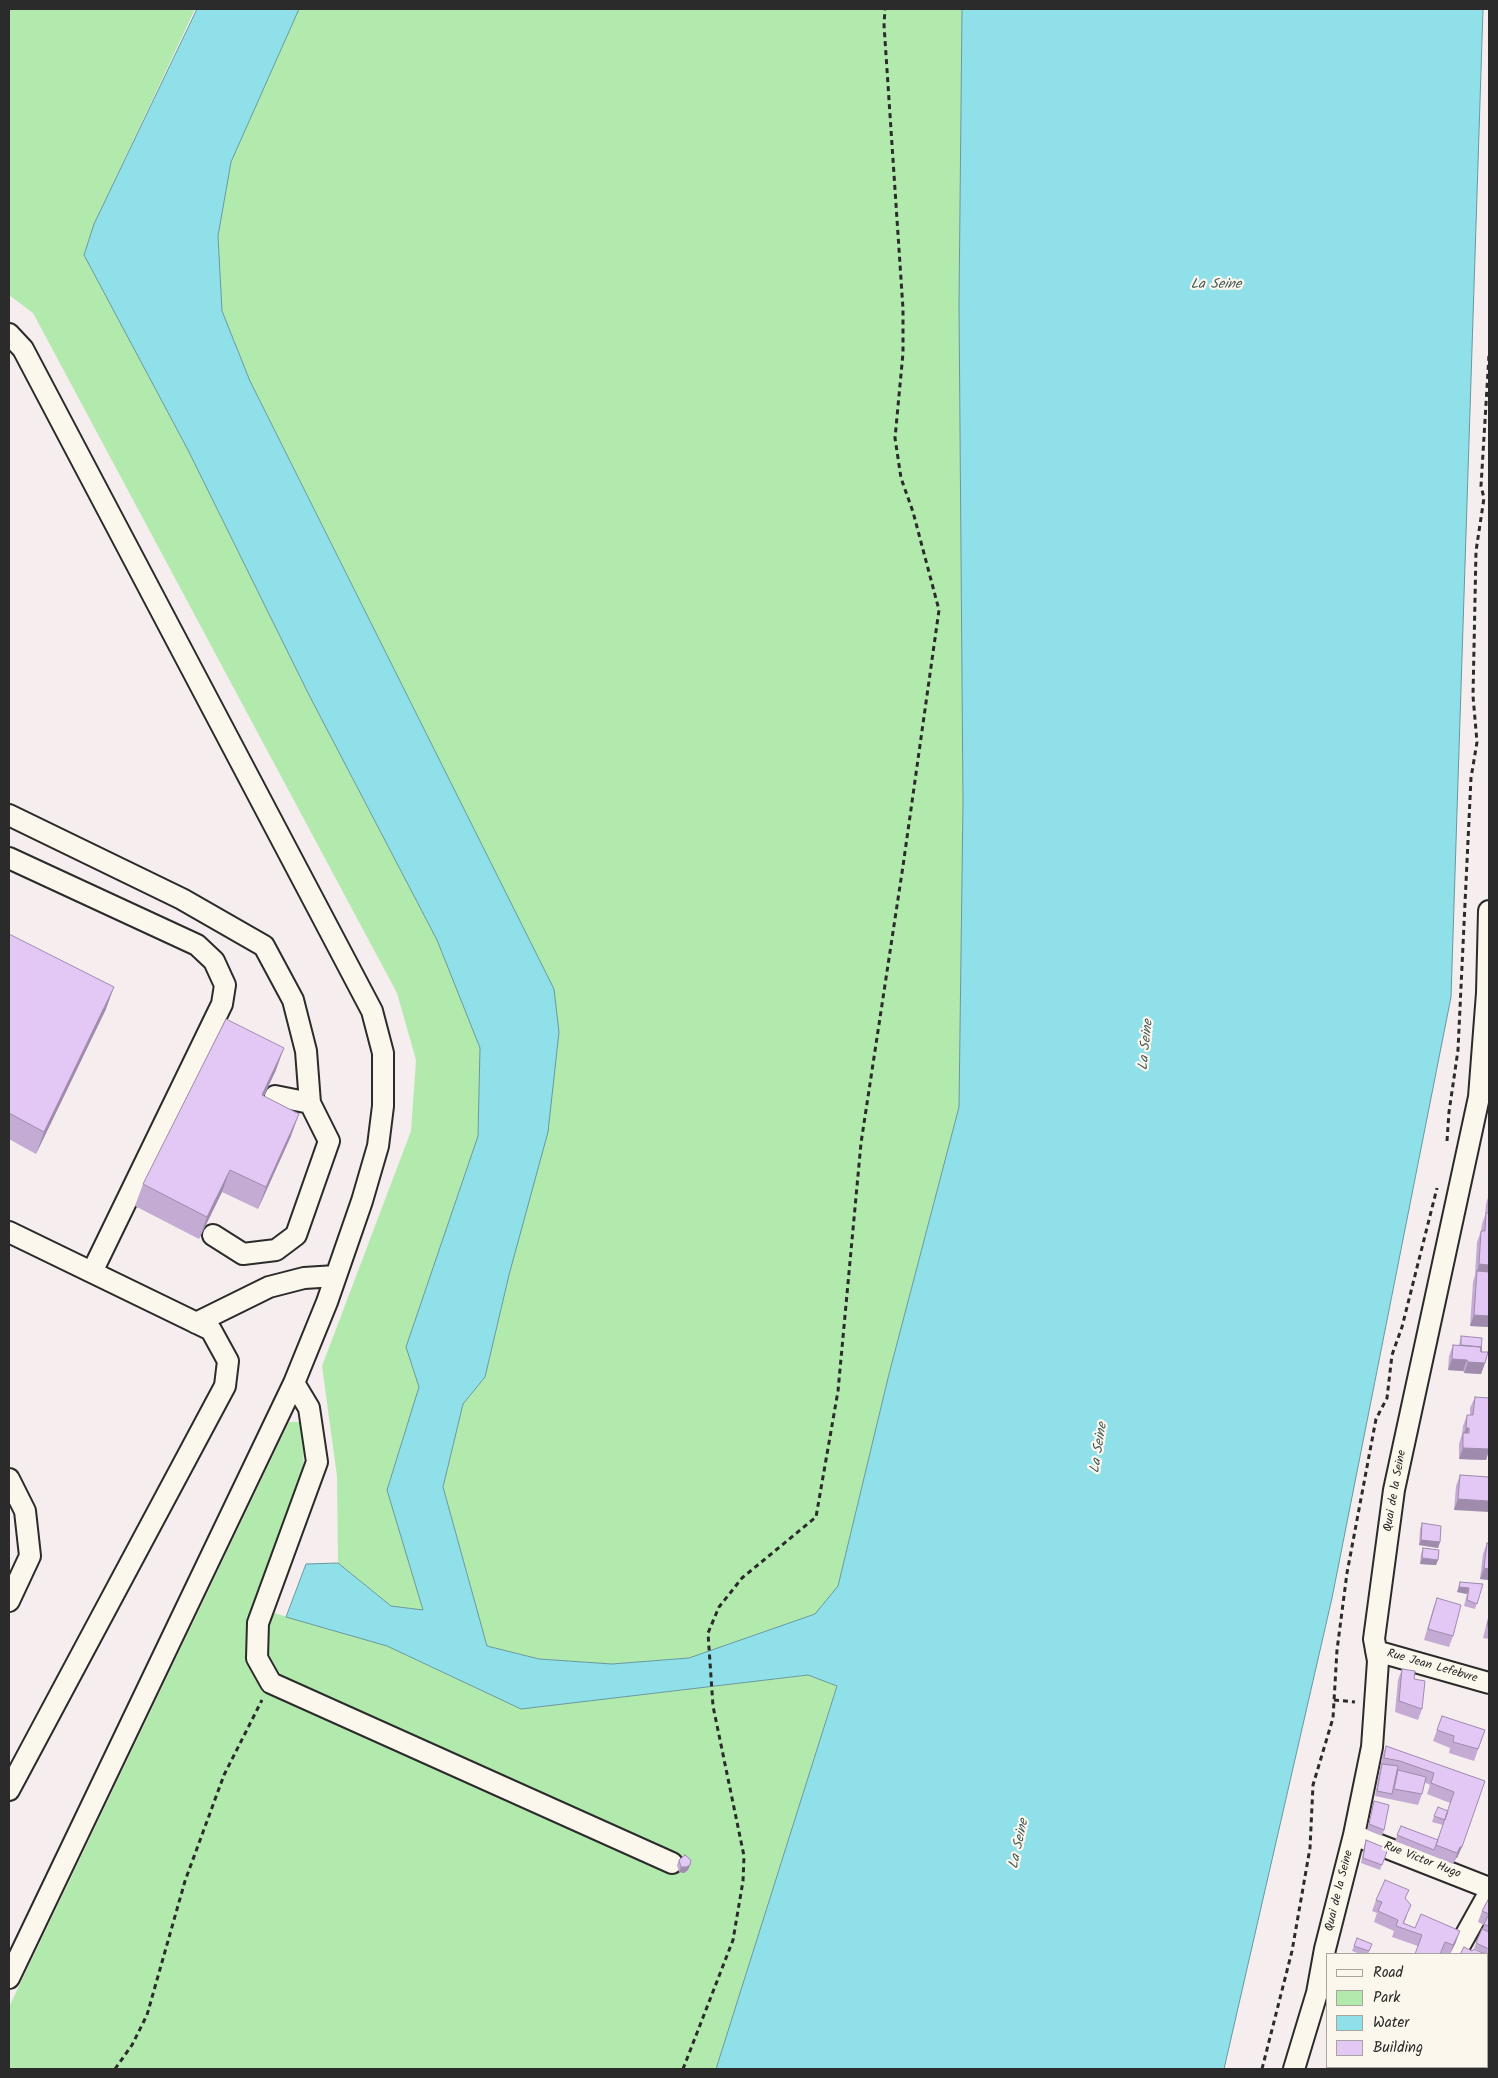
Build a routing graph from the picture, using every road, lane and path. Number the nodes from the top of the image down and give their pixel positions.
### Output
1 (885, 9) edge
2 (9, 334) edge
3 (1489, 355) edge
4 (9, 816) edge
5 (9, 858) edge
6 (1489, 911) edge
7 (1488, 993) edge
8 (275, 1096) dead end
9 (310, 1103) junction
10 (1447, 1144) dead end
11 (1438, 1182) dead end
12 (9, 1232) edge
13 (213, 1235) dead end
14 (92, 1272) junction
15 (336, 1276) junction
16 (196, 1323) junction
17 (294, 1383) junction
18 (9, 1479) edge
19 (9, 1601) edge
20 (1376, 1651) junction
21 (271, 1683) junction
22 (1489, 1683) edge
23 (1334, 1700) junction
24 (1364, 1703) dead end
25 (9, 1790) edge
26 (1354, 1835) junction
27 (672, 1864) dead end
28 (1489, 1888) edge
29 (1489, 1893) edge
30 (1333, 1952) edge
31 (1456, 1953) edge
32 (1326, 1969) edge
33 (9, 1978) edge
34 (115, 2069) edge
35 (683, 2069) edge
36 (1262, 2069) edge
37 (1294, 2069) edge

1 - 35 path
2 - 15 street
3 - 10 path
4 - 9 street
5 - 14 street
6 - 7 street, Quai de la Seine
7 - 20 street, Quai de la Seine
8 - 9 street
9 - 13 street
11 - 23 path
12 - 14 street
14 - 16 street
15 - 16 street
15 - 17 street
16 - 25 street
17 - 21 street
17 - 33 street
18 - 19 street
20 - 22 street, Rue Jean Lefebvre
20 - 26 street, Quai de la Seine
21 - 27 street
21 - 34 path
23 - 24 path
23 - 36 path
26 - 28 street, Rue Victor Hugo
26 - 30 street, Quai de la Seine
29 - 31 street
32 - 37 street, Quai de la Seine

